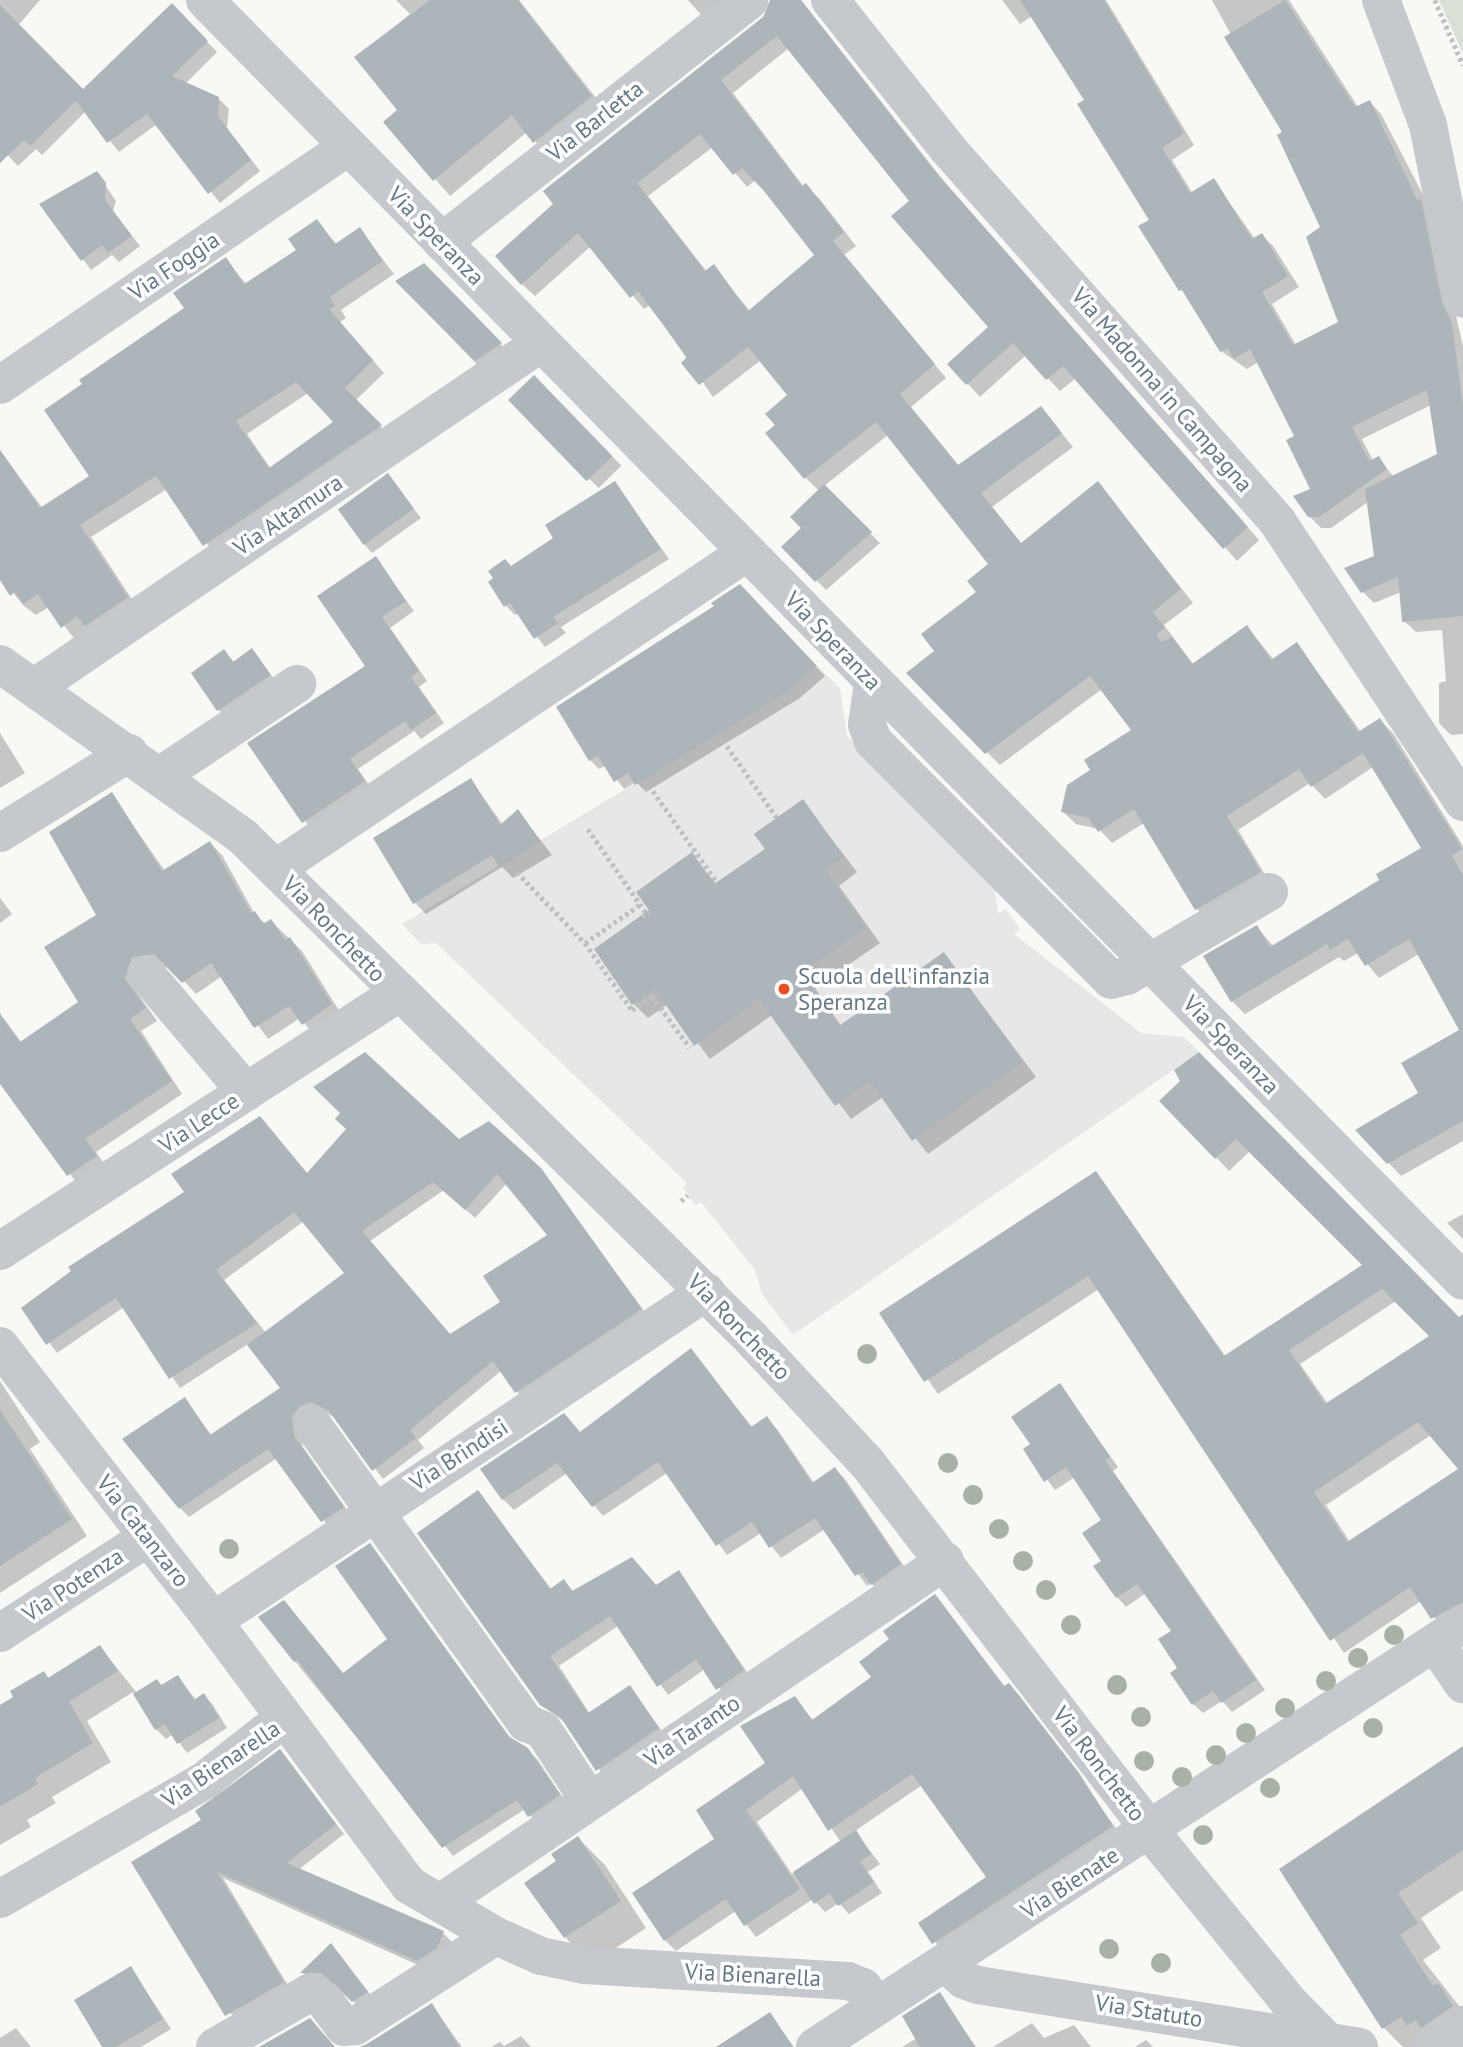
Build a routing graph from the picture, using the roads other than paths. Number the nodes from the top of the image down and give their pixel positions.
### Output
1 (205, 0) edge
2 (749, 0) edge
3 (830, 0) edge
4 (1381, 0) edge
5 (348, 147) junction
6 (442, 242) junction
7 (1463, 298) edge
8 (541, 343) junction
9 (0, 385) edge
10 (746, 553) junction
11 (0, 664) edge
12 (297, 684) dead end
13 (34, 687) junction
14 (129, 753) junction
15 (161, 775) junction
16 (1463, 802) edge
17 (0, 833) edge
18 (275, 869) junction
19 (1269, 892) dead end
20 (1150, 962) junction
21 (146, 974) dead end
22 (397, 994) junction
23 (246, 1092) junction
24 (0, 1251) edge
25 (1463, 1281) edge
26 (706, 1292) junction
27 (0, 1346) edge
28 (312, 1424) dead end
29 (376, 1510) junction
30 (147, 1538) junction
31 (945, 1561) junction
32 (213, 1621) junction
33 (0, 1633) edge
34 (1449, 1634) edge
35 (1463, 1684) edge
36 (284, 1718) junction
37 (589, 1800) junction
38 (1150, 1831) junction
39 (0, 1899) edge
40 (440, 1903) junction
41 (496, 1936) junction
42 (944, 1964) junction
43 (877, 2007) junction
44 (1291, 2021) junction
45 (1463, 2025) edge
46 (1342, 2042) edge
47 (215, 2047) edge
48 (815, 2047) edge
49 (1431, 2047) edge

1 - 5 street, Via Speranza
2 - 6 street, Via Barletta
3 - 16 street, Via Madonna in Campagna
4 - 7 street
5 - 6 street, Via Speranza
5 - 9 street, Via Foggia
6 - 8 street, Via Speranza
8 - 10 street, Via Speranza
8 - 13 street, Via Altamura
10 - 18 street, Via Ronchetto
10 - 20 street, Via Speranza
11 - 13 street, Via Ronchetto
12 - 15 street
13 - 14 street, Via Ronchetto
14 - 15 street, Via Ronchetto
14 - 17 street
15 - 18 street, Via Ronchetto
18 - 22 street, Via Ronchetto
19 - 20 street
20 - 25 street, Via Speranza
21 - 23 street
22 - 23 street, Via Lecce
22 - 26 street, Via Ronchetto
23 - 24 street, Via Lecce
26 - 29 street, Via Brindisi
26 - 31 street, Via Ronchetto
27 - 30 street, Via Catanzaro
28 - 29 street
29 - 32 street, Via Brindisi
29 - 37 street
30 - 32 street, Via Catanzaro
30 - 33 street, Via Potenza
31 - 37 street, Via Taranto
31 - 38 street, Via Ronchetto
32 - 36 street, Via Catanzaro
34 - 35 street
34 - 38 street, Via Bienate
36 - 39 street, Via Bienarella
36 - 40 street, Via Bienarella
37 - 40 street, Via Taranto
38 - 42 street, Via Bienate
38 - 44 street, Via Ronchetto
40 - 41 street, Via Bienarella
41 - 43 street, Via Bienarella
41 - 47 street
42 - 43 street, Via Bienate
42 - 44 street, Via Statuto
43 - 48 street, Via Bienate
44 - 46 street, Via Ronchetto
45 - 49 street

